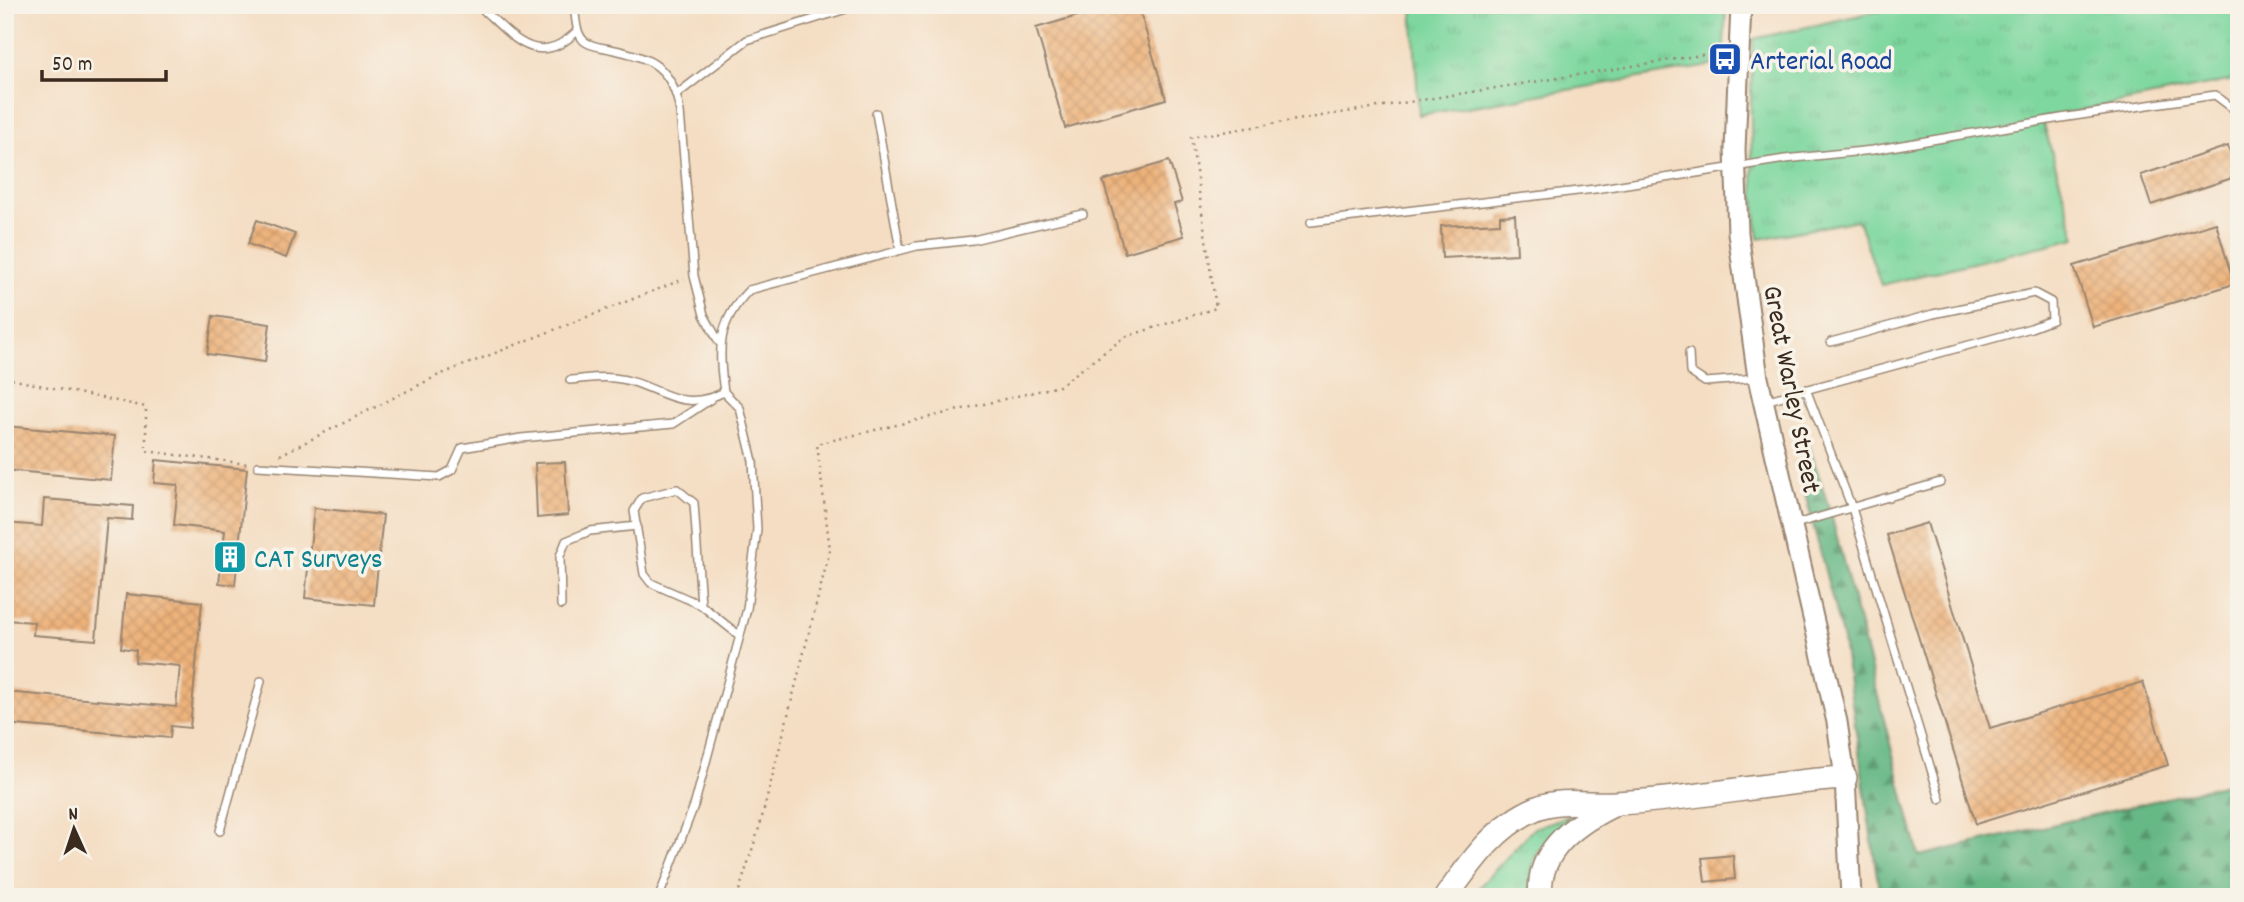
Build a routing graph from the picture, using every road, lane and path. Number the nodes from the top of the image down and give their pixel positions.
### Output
1 (478, 5) edge
2 (574, 5) edge
3 (859, 5) edge
4 (1741, 5) edge
5 (577, 31) junction
6 (1739, 49) junction
7 (676, 95) junction
8 (876, 113) dead end
9 (2239, 120) edge
10 (1735, 166) junction
11 (1083, 214) dead end
12 (1311, 222) dead end
13 (900, 250) junction
14 (694, 276) junction
15 (719, 342) junction
16 (1831, 342) dead end
17 (1689, 353) dead end
18 (5, 378) edge
19 (1758, 378) junction
20 (570, 380) dead end
21 (1806, 389) junction
22 (724, 392) junction
23 (712, 398) junction
24 (1764, 401) junction
25 (258, 466) junction
26 (1940, 482) dead end
27 (1853, 508) junction
28 (1791, 525) junction
29 (637, 526) junction
30 (561, 605) dead end
31 (701, 605) junction
32 (740, 636) junction
33 (261, 681) dead end
34 (1845, 778) junction
35 (1940, 799) dead end
36 (1616, 803) junction
37 (220, 831) dead end
38 (1851, 891) edge
39 (659, 897) edge
40 (737, 897) edge
41 (1446, 897) edge
42 (1541, 897) edge

1 - 5 lane
2 - 5 lane
3 - 7 lane
4 - 6 main road, Great Warley Street
5 - 7 lane
6 - 10 main road, Great Warley Street
6 - 40 path
7 - 14 lane
8 - 13 lane
9 - 10 lane
10 - 12 lane
10 - 19 main road, Great Warley Street
11 - 13 lane
13 - 15 lane
14 - 15 lane
14 - 25 path
15 - 22 lane
16 - 21 lane
17 - 19 lane
18 - 25 path
19 - 24 main road, Great Warley Street
20 - 23 lane
21 - 24 lane
21 - 27 lane
22 - 23 lane
22 - 32 lane
23 - 25 lane
24 - 28 main road, Great Warley Street
26 - 27 lane
27 - 28 lane
27 - 35 lane
28 - 34 main road, Great Warley Street
29 - 30 lane
29 - 31 lane
29 - 31 lane
31 - 32 lane
32 - 39 lane
33 - 37 lane
34 - 36 highway
34 - 38 main road, Great Warley Street
36 - 41 highway
36 - 42 highway

